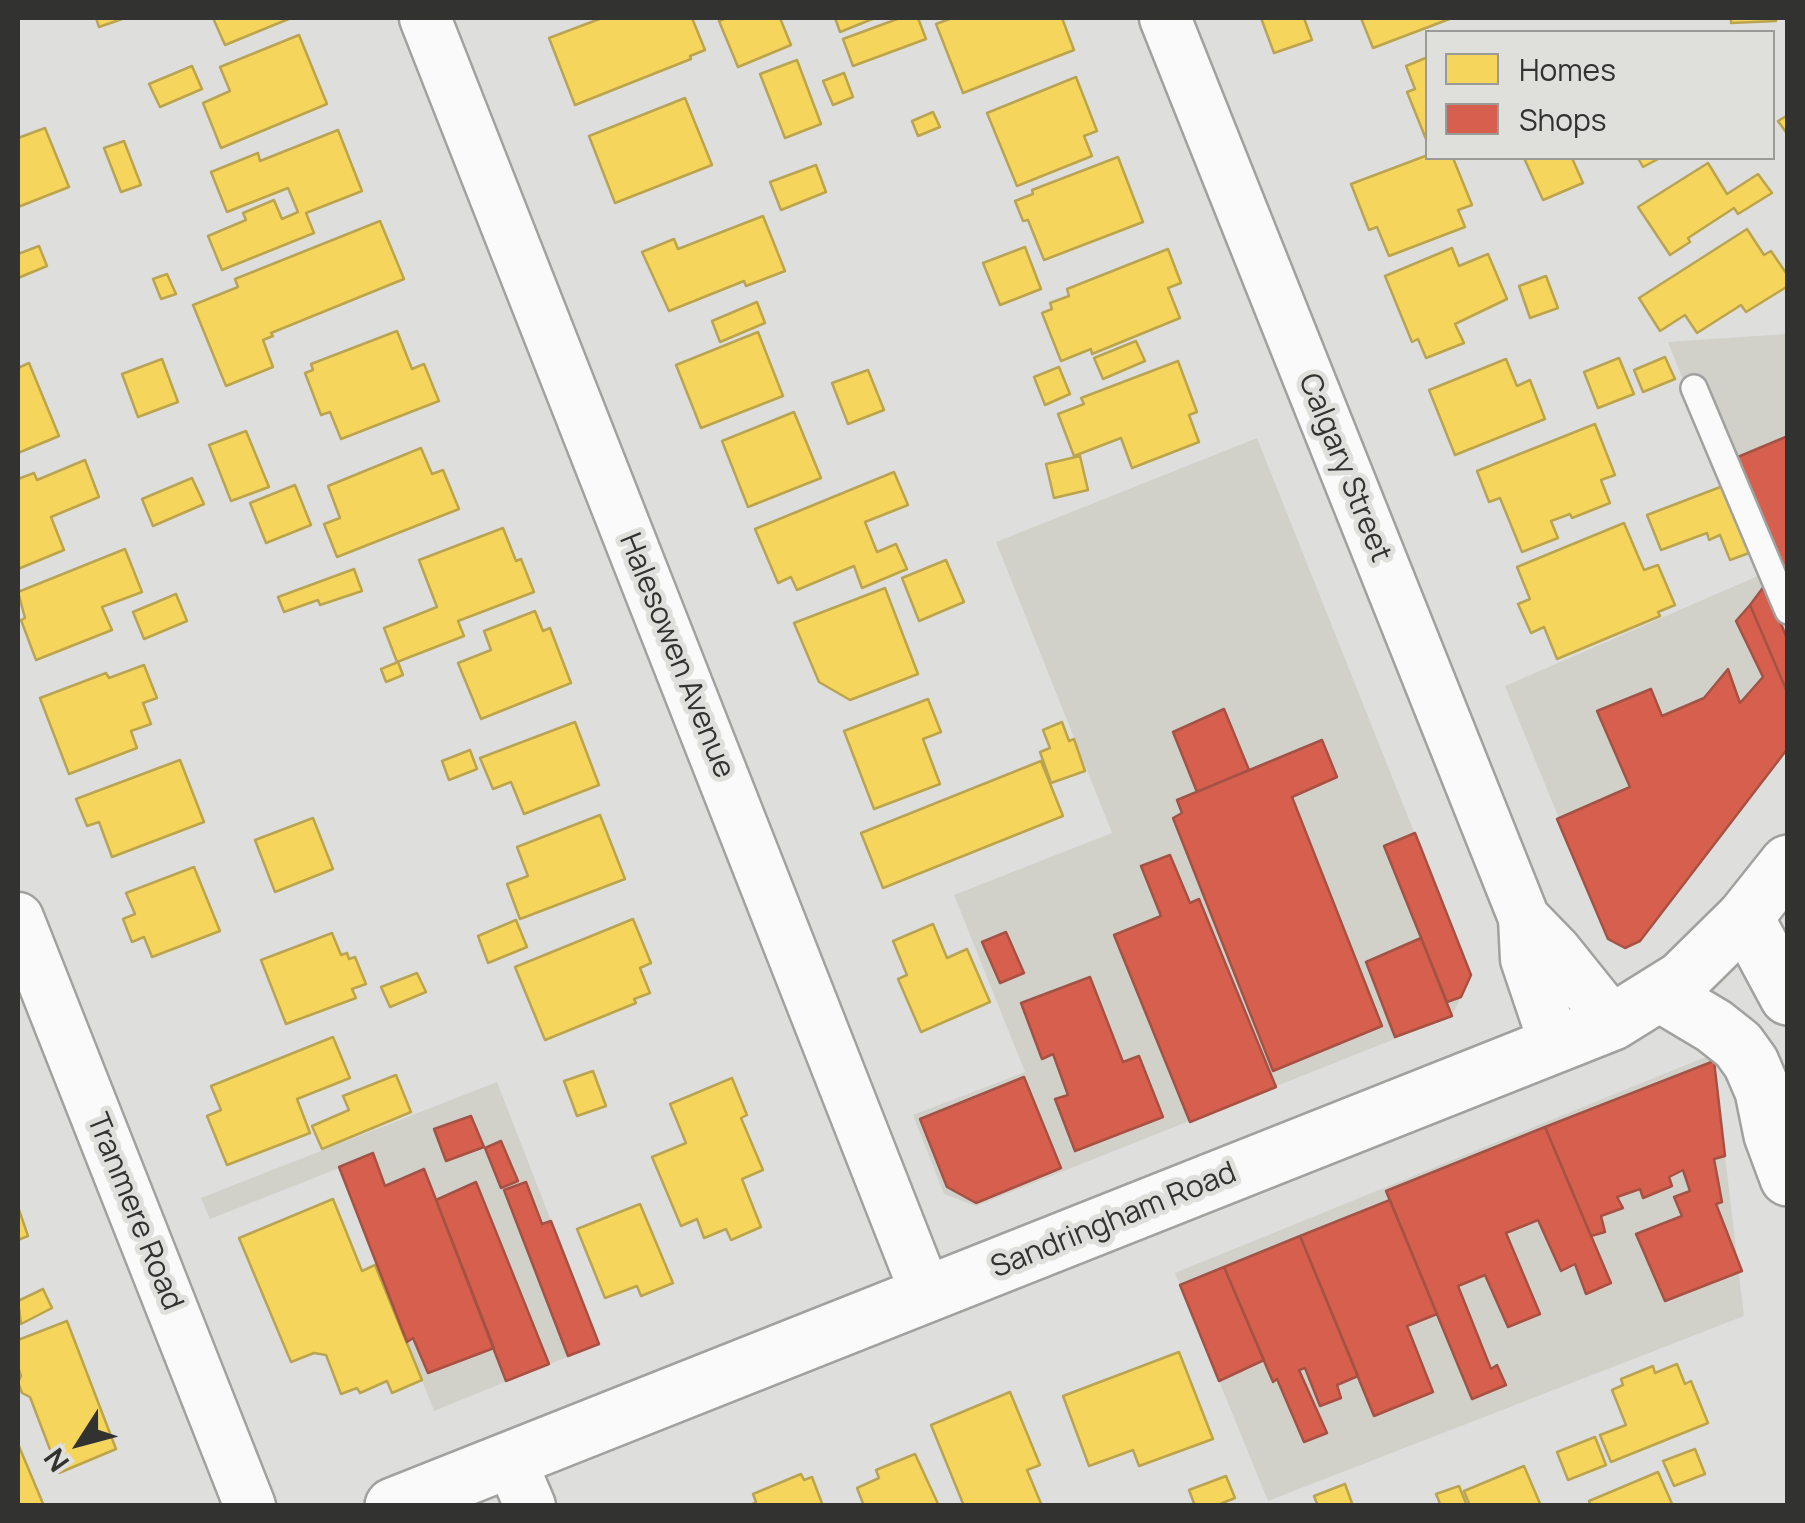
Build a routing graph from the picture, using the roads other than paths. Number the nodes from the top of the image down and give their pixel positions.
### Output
1 (425, 18) edge
2 (1165, 18) edge
3 (1694, 388) dead end
4 (1788, 611) edge
5 (1788, 864) edge
6 (1745, 917) junction
7 (18, 918) edge
8 (1524, 918) junction
9 (1662, 995) junction
10 (1788, 997) edge
11 (1614, 1022) junction
12 (1555, 1045) junction
13 (1788, 1178) edge
14 (927, 1296) junction
15 (520, 1482) edge
16 (250, 1506) edge
17 (393, 1506) edge

1 - 14 street, Halesowen Avenue
2 - 8 street, Calgary Street
3 - 4 lane
5 - 6 main road, Sandringham Road
6 - 9 main road, Sandringham Road
6 - 10 main road
7 - 16 street, Tranmere Road
8 - 11 street, Calgary Street
8 - 12 street, Calgary Street
9 - 11 main road, Sandringham Road
9 - 13 main road
11 - 12 main road, Sandringham Road
12 - 14 main road, Sandringham Road
14 - 15 main road, Sandringham Road
15 - 17 main road, Sandringham Road

